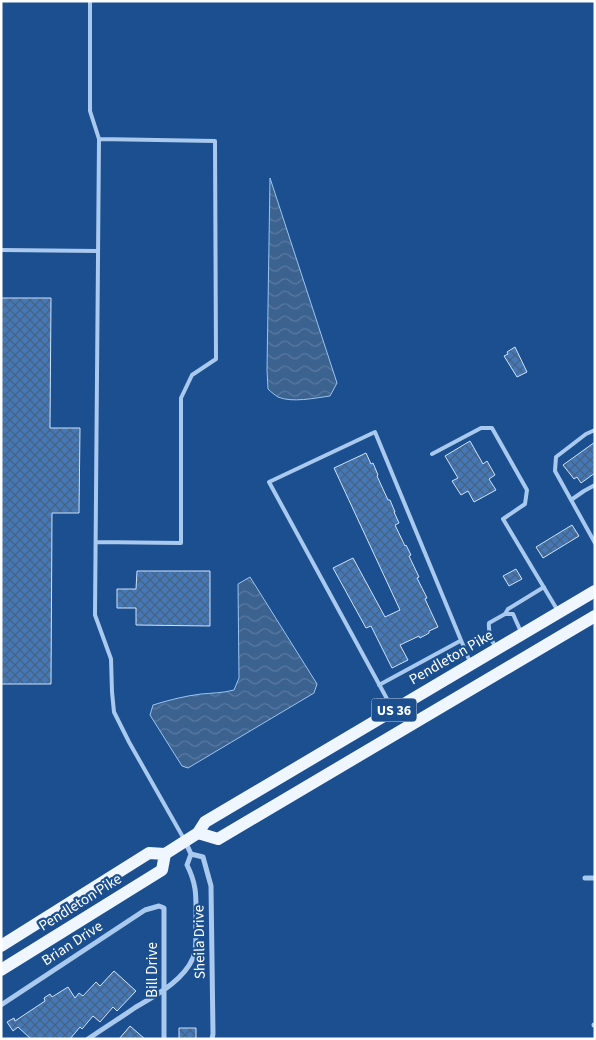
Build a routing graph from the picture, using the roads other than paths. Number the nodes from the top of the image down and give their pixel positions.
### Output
1 (90, 1) edge
2 (99, 139) junction
3 (1, 250) edge
4 (98, 251) junction
5 (595, 430) edge
6 (432, 454) dead end
7 (595, 485) edge
8 (571, 500) junction
9 (96, 542) junction
10 (595, 543) edge
11 (544, 587) junction
12 (595, 591) edge
13 (559, 613) junction
14 (505, 614) junction
15 (593, 620) edge
16 (522, 634) junction
17 (460, 641) junction
18 (496, 650) junction
19 (470, 664) junction
20 (380, 685) junction
21 (393, 710) junction
22 (198, 833) junction
23 (185, 841) junction
24 (165, 854) junction
25 (191, 854) junction
26 (585, 878) dead end
27 (595, 878) edge
28 (159, 906) joint
29 (1, 946) edge
30 (1, 970) edge
31 (164, 989) junction
32 (1, 1005) edge
33 (88, 1039) edge
34 (164, 1039) edge
35 (212, 1039) edge

1 - 2 lane
2 - 4 lane
2 - 9 lane
3 - 4 lane
4 - 9 lane
5 - 8 lane
6 - 11 lane
7 - 8 lane
8 - 10 lane
9 - 23 lane
11 - 13 lane
11 - 14 lane
12 - 13 main road, Pendleton Pike / US 36
13 - 16 main road, Pendleton Pike / US 36
14 - 16 lane
14 - 18 lane
15 - 22 main road
16 - 18 main road, Pendleton Pike / US 36
17 - 19 lane
17 - 20 lane
17 - 20 lane
18 - 19 main road, Pendleton Pike / US 36
19 - 21 main road, Pendleton Pike / US 36
20 - 21 lane
21 - 22 main road, Pendleton Pike / US 36
22 - 23 main road, Pendleton Pike / US 36
23 - 24 main road, Pendleton Pike / US 36
23 - 25 street, Sheila Drive
24 - 29 main road, Pendleton Pike / US 36
24 - 30 main road, Pendleton Pike
25 - 31 street, Sheila Drive
25 - 35 street, Sheila Drive
26 - 27 street
28 - 31 street, Bill Drive
28 - 32 street, Brian Drive
31 - 33 street, Sheila Drive
31 - 34 street, Bill Drive

